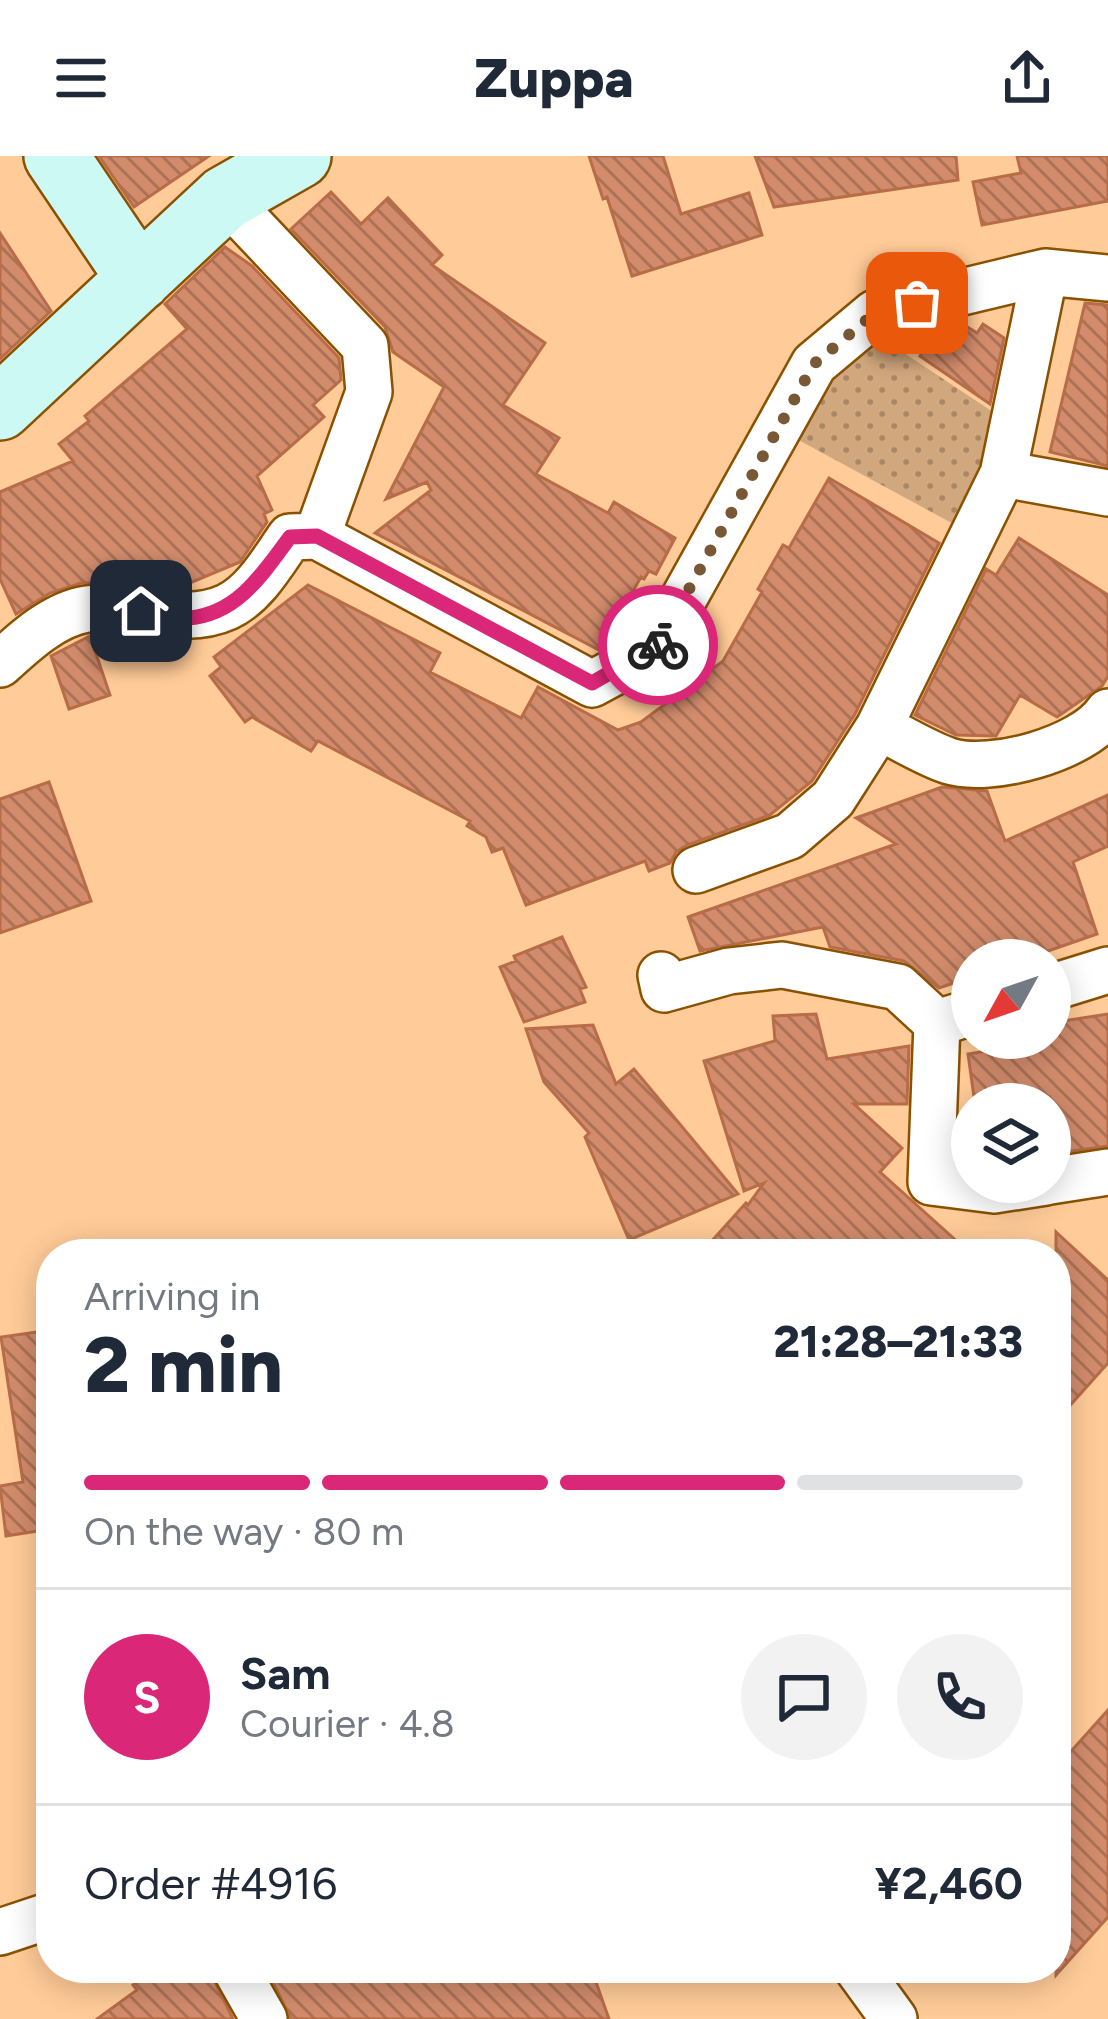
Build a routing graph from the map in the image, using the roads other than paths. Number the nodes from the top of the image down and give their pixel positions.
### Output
1 (56, 156) edge
2 (299, 156) edge
3 (225, 198) junction
4 (1045, 272) junction
5 (139, 278) junction
6 (1108, 278) edge
7 (0, 408) edge
8 (1003, 474) junction
9 (1108, 493) edge
10 (317, 536) junction
11 (0, 664) edge
12 (1108, 712) edge
13 (879, 727) junction
14 (696, 870) dead end
15 (1108, 970) edge
16 (661, 975) dead end
17 (1071, 981) edge
18 (951, 1015) edge
19 (951, 1044) edge
20 (1108, 1172) edge
21 (1071, 1178) edge
22 (951, 1185) edge
23 (36, 1920) edge
24 (0, 1932) edge
25 (244, 1983) edge
26 (868, 1983) edge
27 (264, 2019) edge
28 (894, 2019) edge

1 - 5 street
2 - 3 street
3 - 5 street
3 - 10 street
4 - 6 street
4 - 8 street
4 - 10 street
5 - 7 street
8 - 9 street
8 - 13 street
10 - 11 street
12 - 13 street
13 - 14 street
15 - 17 street
16 - 18 street
19 - 22 street
20 - 21 street
23 - 24 street
25 - 27 street
26 - 28 street

